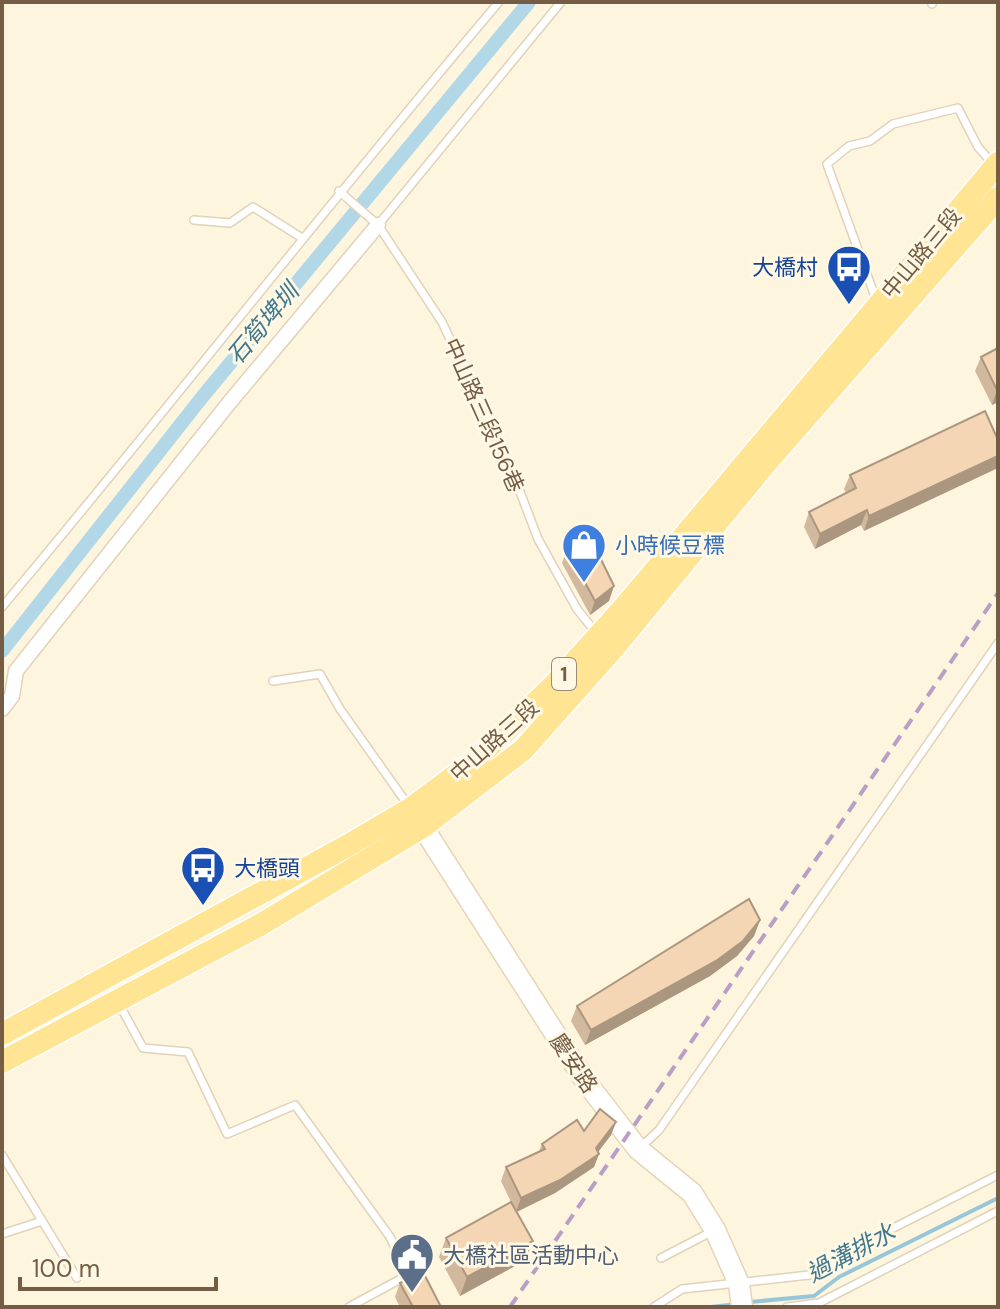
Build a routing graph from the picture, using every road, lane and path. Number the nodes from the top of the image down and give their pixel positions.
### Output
1 (499, 2) edge
2 (561, 2) edge
3 (997, 166) edge
4 (339, 191) junction
5 (998, 198) edge
6 (194, 220) dead end
7 (378, 225) junction
8 (302, 238) junction
9 (877, 305) junction
10 (2, 607) edge
11 (998, 643) edge
12 (606, 644) junction
13 (273, 681) dead end
14 (2, 709) edge
15 (417, 818) junction
16 (117, 1000) junction
17 (2, 1034) edge
18 (2, 1062) edge
19 (638, 1149) junction
20 (2, 1155) edge
21 (998, 1175) edge
22 (998, 1211) edge
23 (42, 1221) junction
24 (715, 1230) junction
25 (2, 1234) edge
26 (661, 1258) dead end
27 (77, 1278) dead end
28 (739, 1284) junction
29 (349, 1307) edge
30 (654, 1307) edge
31 (742, 1307) edge
32 (787, 1307) edge

1 - 4 lane
2 - 7 lane
3 - 9 main road, 中山路三段 / 1
3 - 9 lane
4 - 7 lane, 中山路三段156巷
4 - 8 lane
5 - 12 main road, 中山路三段 / 1
6 - 8 lane
7 - 12 lane, 中山路三段156巷
7 - 14 street
8 - 10 lane
9 - 12 main road, 中山路三段 / 1
11 - 19 lane
12 - 15 main road, 中山路三段 / 1
13 - 15 lane
15 - 16 main road, 中山路三段 / 1
15 - 17 main road, 中山路三段 / 1
15 - 19 street, 慶安路
16 - 18 main road, 中山路三段 / 1
16 - 29 lane
19 - 24 street, 慶安路
20 - 23 lane
21 - 28 lane
22 - 32 lane
23 - 25 lane
23 - 27 lane
24 - 26 lane
24 - 28 street, 慶安路
28 - 30 lane
28 - 31 street, 慶安路

